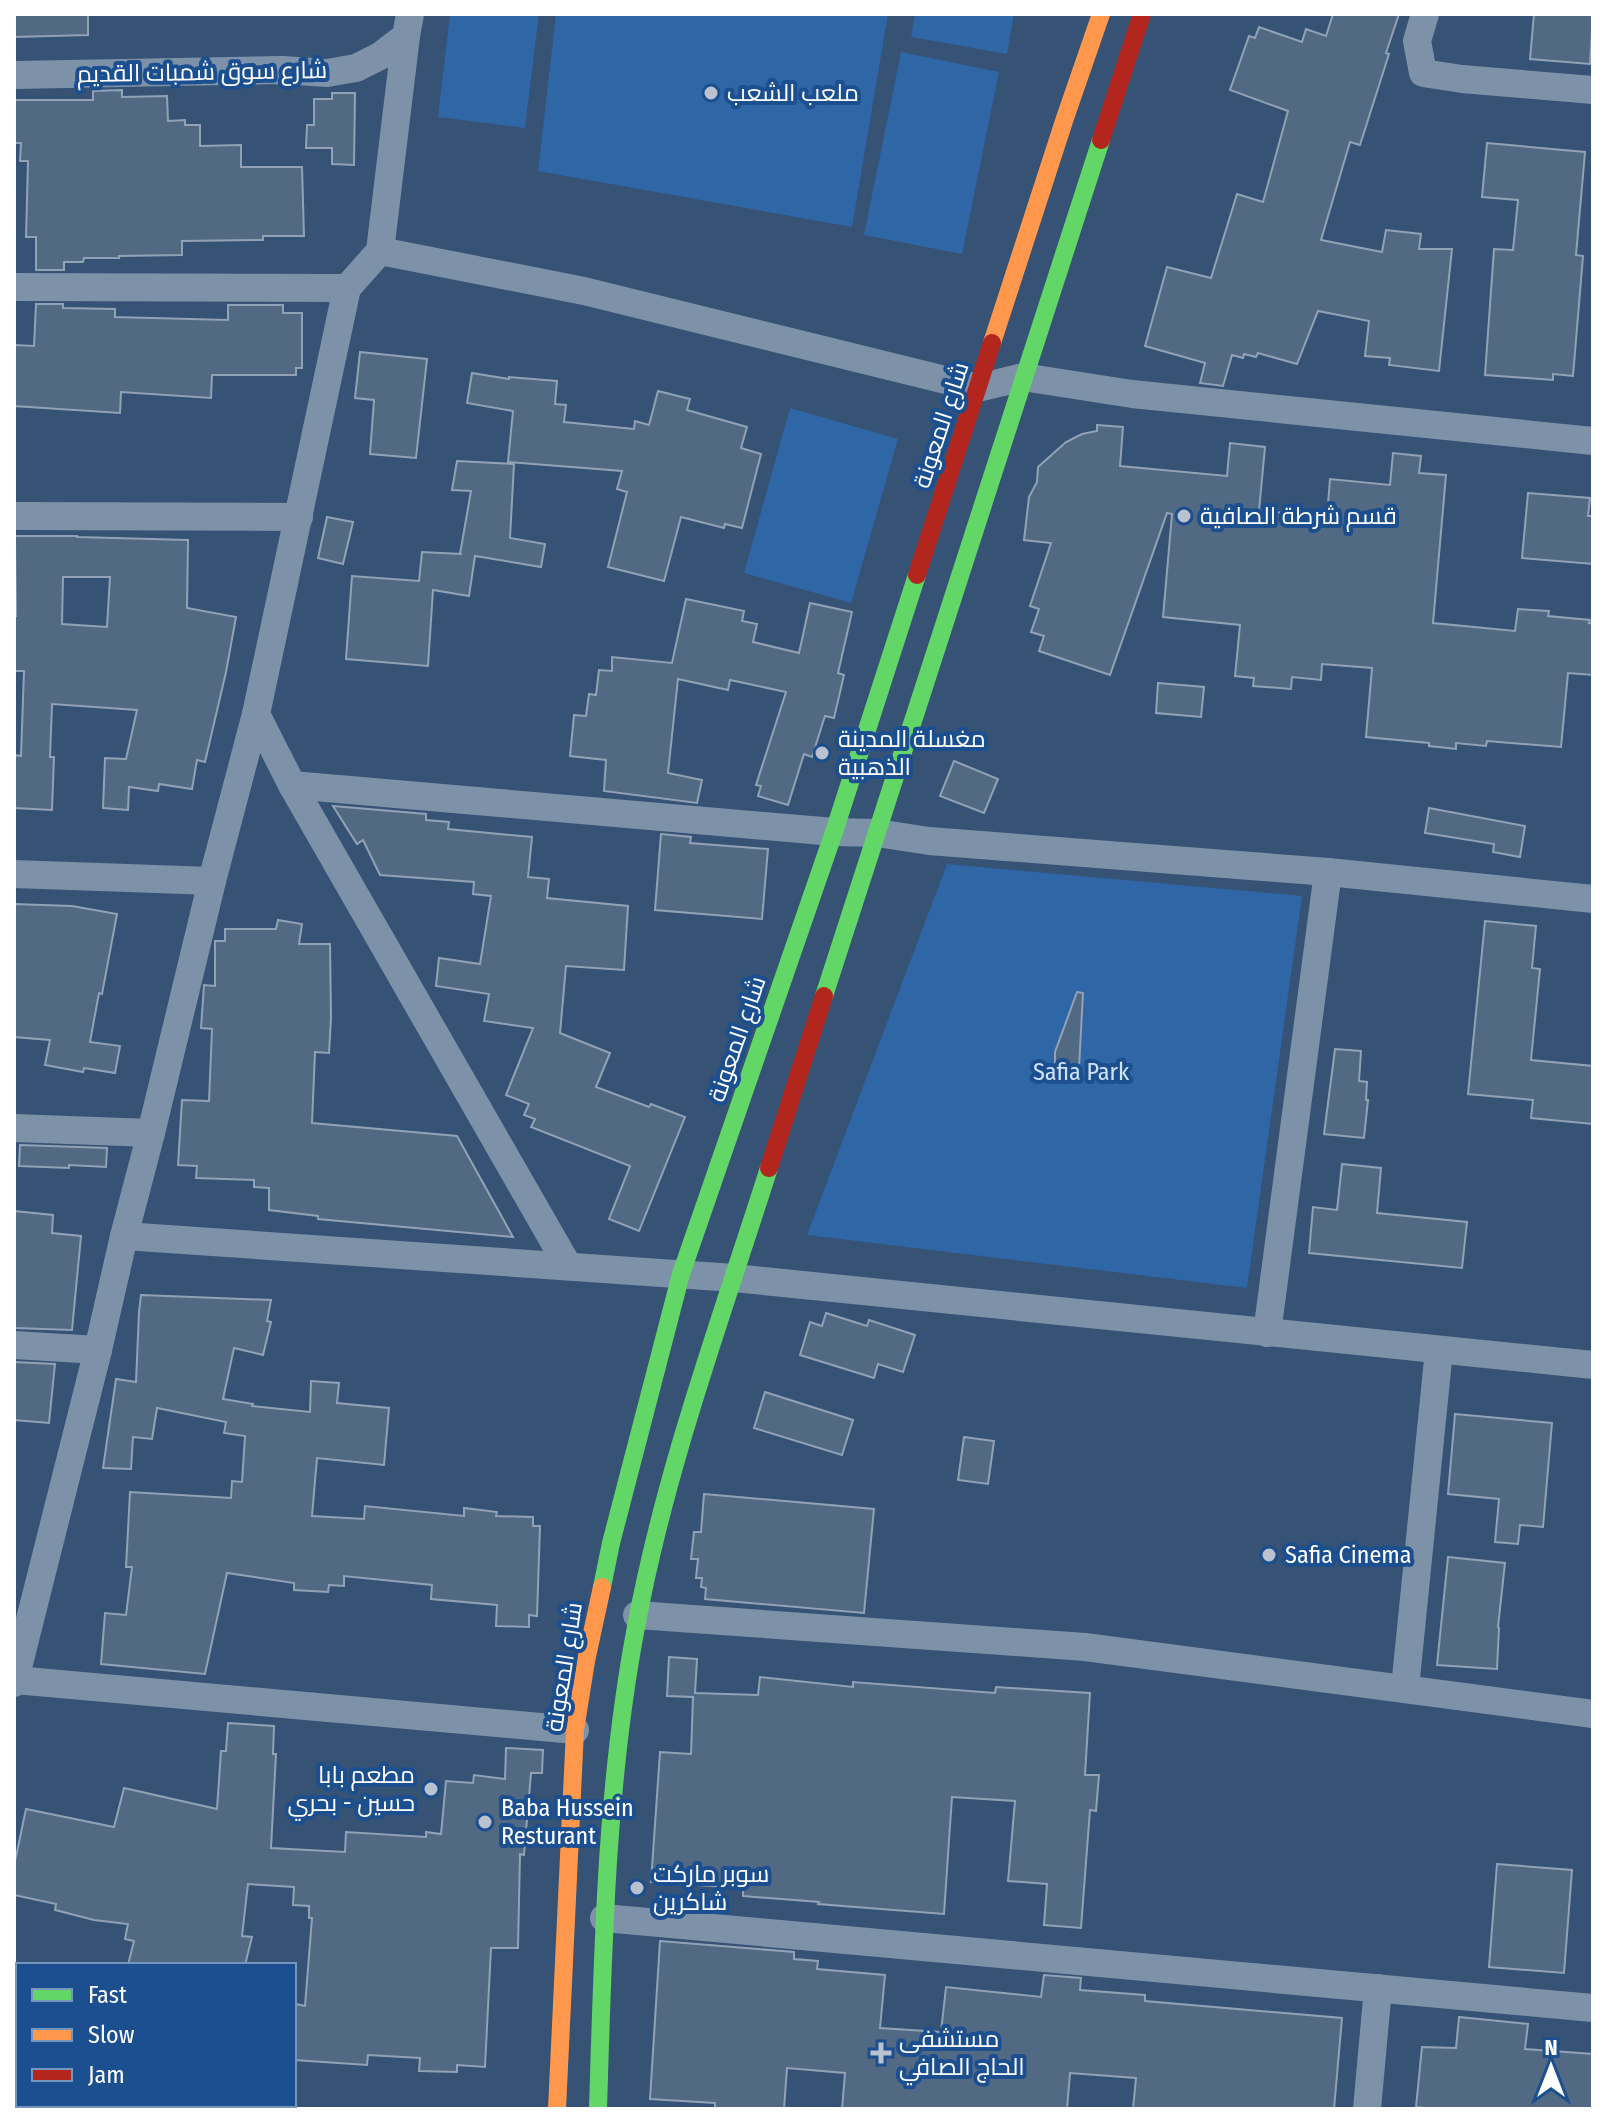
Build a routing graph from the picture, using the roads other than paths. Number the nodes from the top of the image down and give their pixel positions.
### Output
1 (1101, 14) edge
2 (1142, 14) edge
3 (1425, 14) edge
4 (408, 25) edge
5 (14, 75) edge
6 (1593, 90) edge
7 (380, 251) junction
8 (14, 287) edge
9 (347, 288) junction
10 (1023, 377) junction
11 (978, 388) junction
12 (1593, 441) edge
13 (14, 516) edge
14 (299, 517) junction
15 (256, 714) junction
16 (292, 785) junction
17 (834, 832) junction
18 (877, 833) junction
19 (1328, 872) junction
20 (14, 874) edge
21 (212, 881) junction
22 (1593, 899) edge
23 (14, 1128) edge
24 (151, 1133) junction
25 (124, 1236) junction
26 (568, 1266) junction
27 (681, 1274) junction
28 (734, 1278) junction
29 (1267, 1333) junction
30 (14, 1345) edge
31 (98, 1350) junction
32 (1439, 1350) junction
33 (1593, 1365) edge
34 (637, 1615) junction
35 (14, 1681) edge
36 (1405, 1688) junction
37 (1593, 1714) edge
38 (575, 1730) junction
39 (604, 1918) junction
40 (1378, 1988) junction
41 (1593, 2008) edge
42 (557, 2109) edge
43 (598, 2109) edge
44 (1367, 2109) edge

1 - 11 highway, شارع المعونة
2 - 10 highway
3 - 6 street
4 - 5 street, شارع سوق شمبات القديم
4 - 7 street
7 - 9 street
7 - 11 street
8 - 9 street
9 - 14 street
10 - 11 street
10 - 12 street
10 - 18 highway
11 - 17 highway, شارع المعونة
13 - 14 street
14 - 15 street
15 - 16 street
15 - 21 street
16 - 17 street
16 - 26 street
17 - 18 street
17 - 27 highway, شارع المعونة
18 - 19 street
18 - 28 highway
19 - 22 street
19 - 29 street
20 - 21 street
21 - 24 street
23 - 24 street
24 - 25 street
25 - 26 street
25 - 31 street
26 - 27 street
27 - 28 street
27 - 38 highway, شارع المعونة
28 - 29 street
28 - 34 highway
29 - 32 street
30 - 31 street
31 - 35 street
32 - 33 street
32 - 36 street
34 - 36 street
34 - 39 highway
35 - 38 street
36 - 37 street
38 - 42 highway, شارع المعونة
39 - 40 street
39 - 43 highway
40 - 41 street
40 - 44 street

